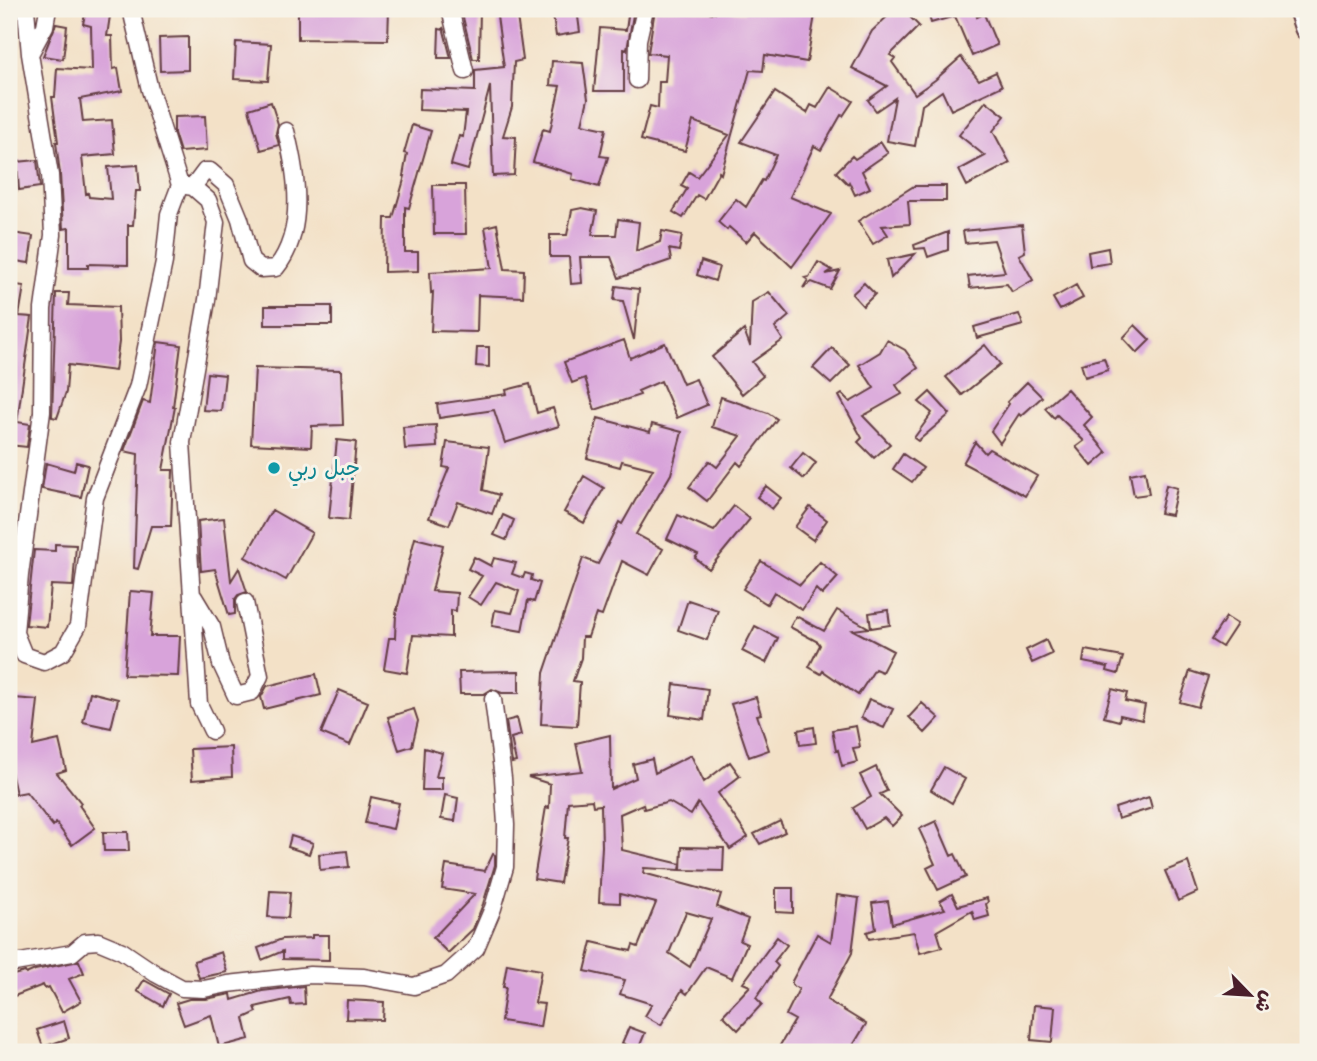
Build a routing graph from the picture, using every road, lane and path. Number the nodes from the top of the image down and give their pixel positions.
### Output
1 (26, 9) edge
2 (48, 9) edge
3 (134, 9) edge
4 (450, 9) edge
5 (645, 9) edge
6 (1302, 9) edge
7 (1308, 27) edge
8 (30, 54) junction
9 (465, 71) dead end
10 (637, 80) dead end
11 (286, 131) dead end
12 (186, 186) junction
13 (193, 595) junction
14 (245, 602) dead end
15 (493, 699) dead end
16 (212, 731) dead end
17 (9, 964) edge

1 - 8 street
2 - 8 street
3 - 12 street
4 - 9 street
5 - 10 street
6 - 7 highway
8 - 12 street
11 - 12 street
12 - 13 street
13 - 14 street
13 - 16 street
15 - 17 street

